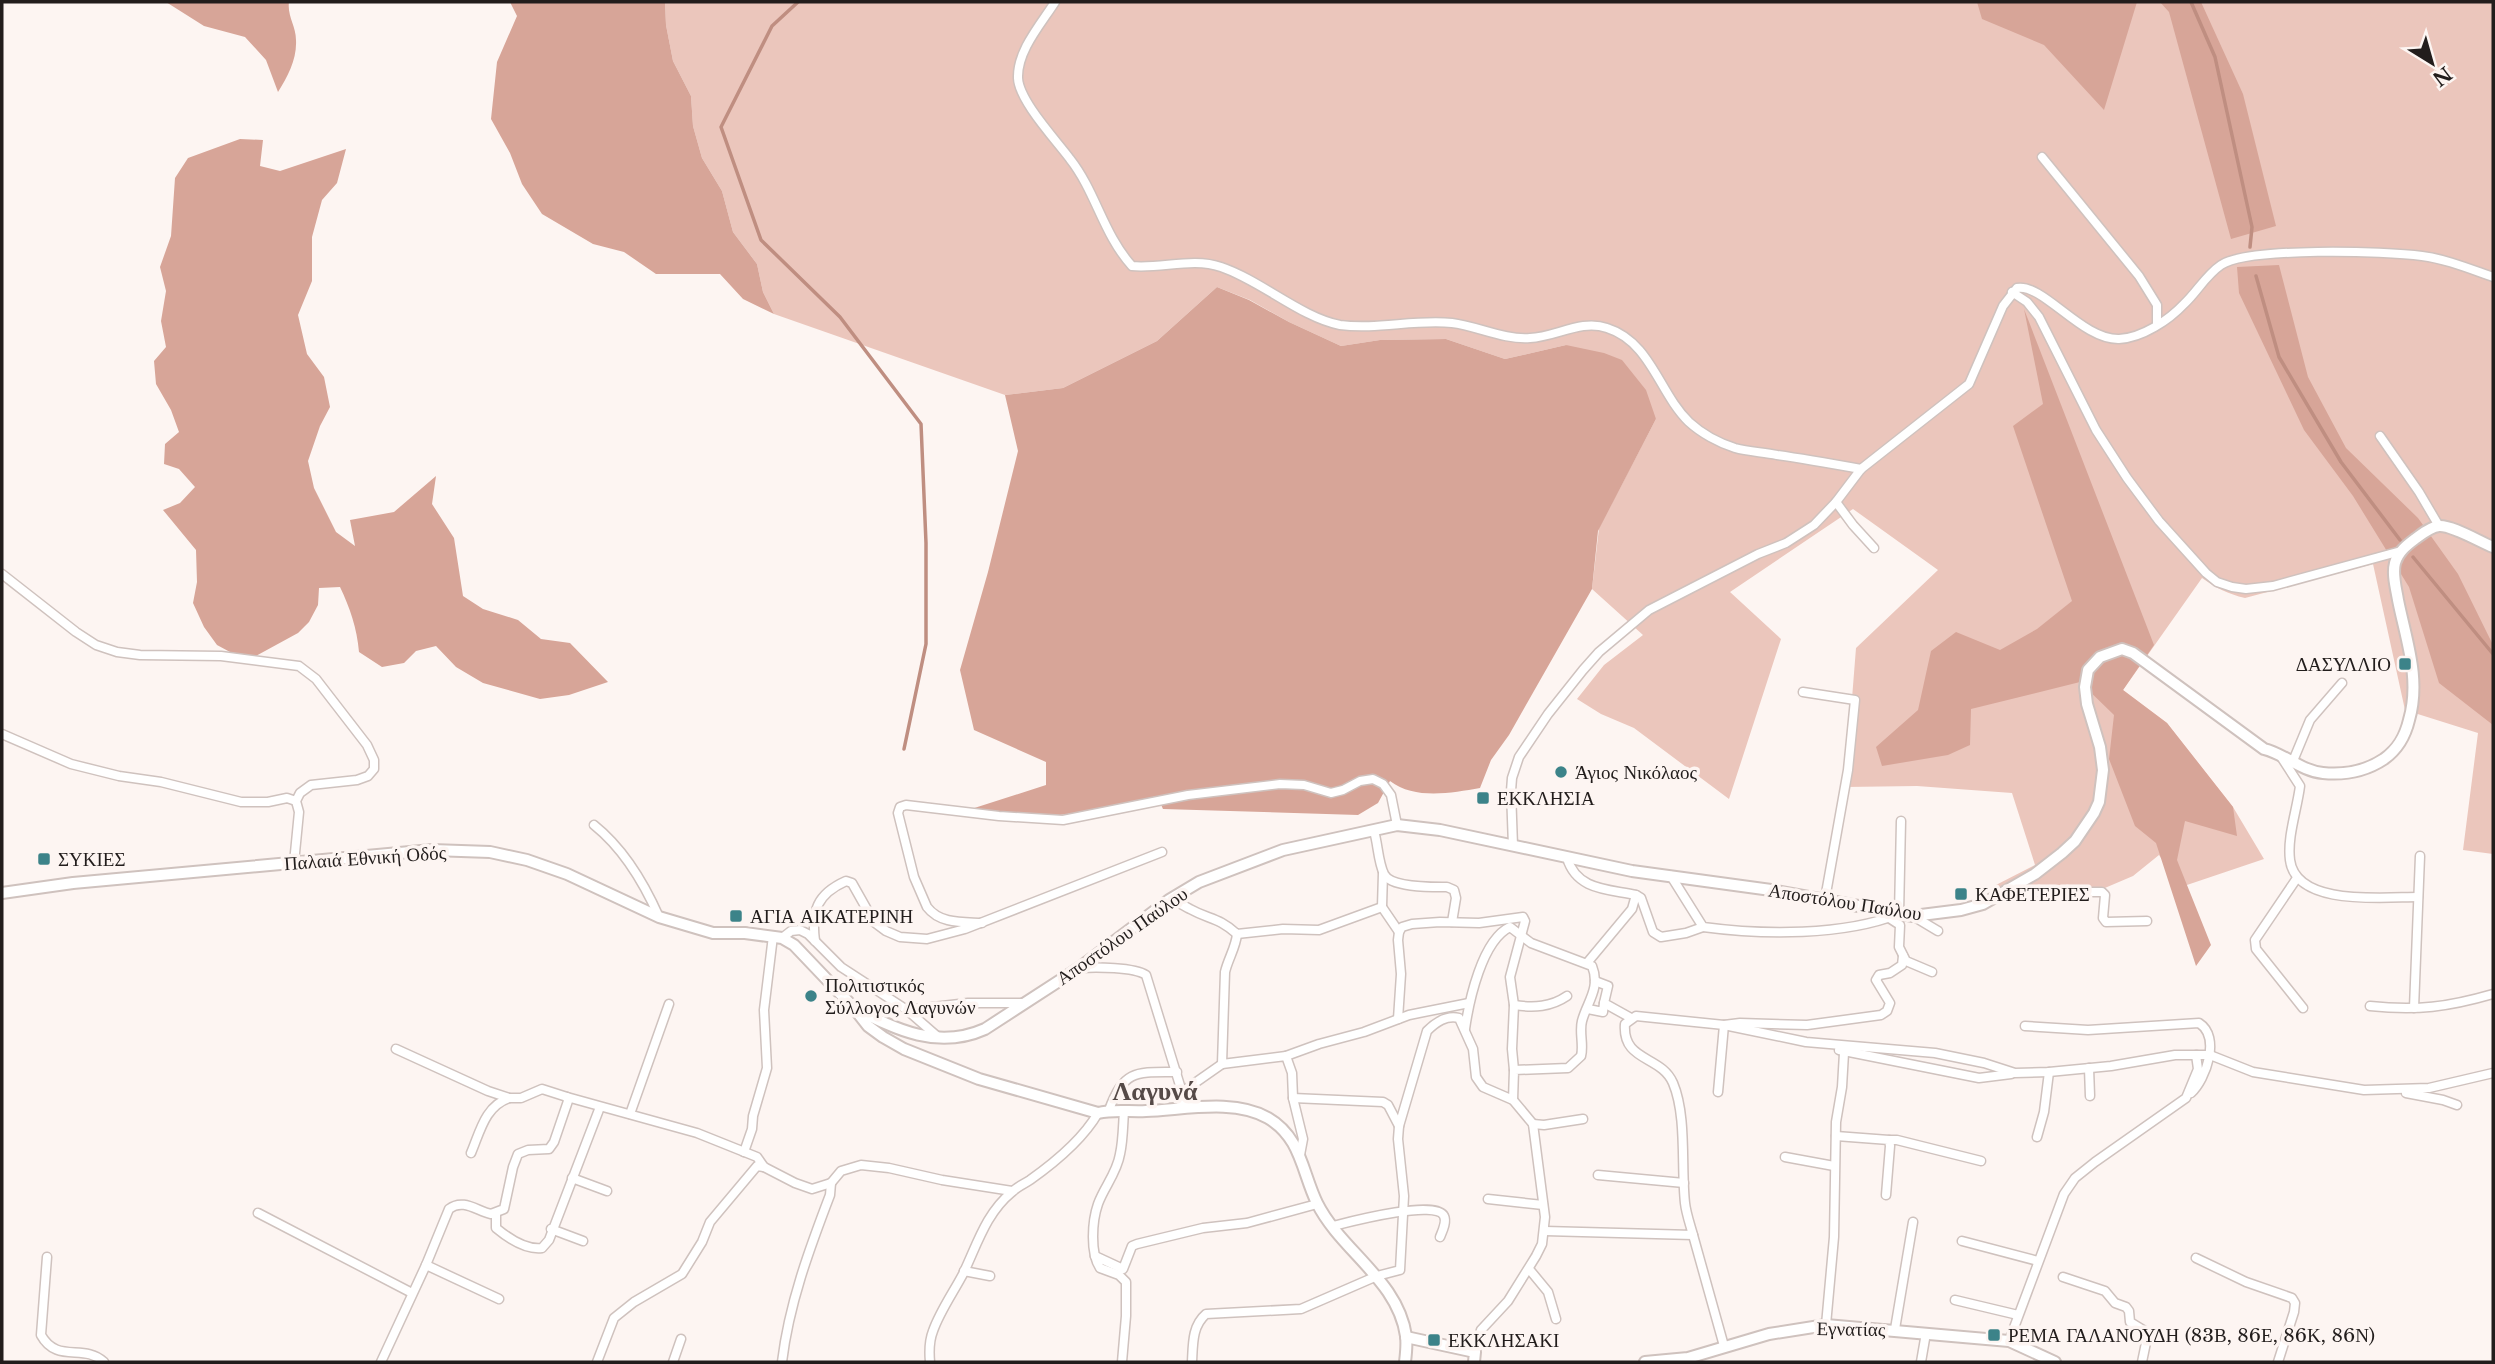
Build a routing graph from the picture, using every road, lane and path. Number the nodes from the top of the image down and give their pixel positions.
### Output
1 (1055, 2) edge
2 (2042, 157) dead end
3 (2493, 277) edge
4 (2012, 292) junction
5 (2157, 324) junction
6 (2380, 436) dead end
7 (1861, 469) junction
8 (1836, 502) junction
9 (2439, 526) junction
10 (2493, 547) edge
11 (1874, 548) dead end
12 (2401, 551) junction
13 (2, 574) edge
14 (2342, 683) dead end
15 (1803, 692) dead end
16 (2, 734) edge
17 (2278, 752) junction
18 (2293, 761) junction
19 (296, 801) junction
20 (1901, 821) dead end
21 (594, 825) dead end
22 (1396, 825) junction
23 (1374, 831) junction
24 (1513, 846) junction
25 (1162, 852) dead end
26 (2420, 856) dead end
27 (1567, 858) junction
28 (294, 863) junction
29 (1383, 873) junction
30 (1671, 876) junction
31 (2297, 878) junction
32 (2004, 892) junction
33 (2, 893) edge
34 (1636, 895) junction
35 (2418, 897) junction
36 (1825, 899) junction
37 (1169, 900) junction
38 (1382, 907) junction
39 (1884, 913) junction
40 (1899, 914) junction
41 (1913, 916) junction
42 (659, 917) junction
43 (2147, 921) dead end
44 (1451, 922) junction
45 (982, 923) junction
46 (1703, 927) junction
47 (1938, 931) dead end
48 (1399, 932) junction
49 (1237, 934) junction
50 (777, 937) junction
51 (1522, 937) junction
52 (815, 942) junction
53 (1903, 956) junction
54 (1587, 963) junction
55 (1079, 968) junction
56 (1933, 972) dead end
57 (1595, 981) junction
58 (2493, 994) edge
59 (1567, 996) dead end
60 (1024, 1003) junction
61 (1469, 1003) junction
62 (1604, 1003) junction
63 (669, 1004) dead end
64 (1514, 1005) junction
65 (2370, 1006) dead end
66 (854, 1008) junction
67 (2303, 1008) dead end
68 (2414, 1008) junction
69 (1588, 1009) junction
70 (907, 1010) junction
71 (1427, 1011) junction
72 (1631, 1018) junction
73 (1398, 1020) junction
74 (1724, 1024) junction
75 (2025, 1026) dead end
76 (1427, 1031) junction
77 (1464, 1032) junction
78 (940, 1040) junction
79 (1827, 1044) junction
80 (396, 1049) dead end
81 (1843, 1052) junction
82 (2196, 1055) junction
83 (2210, 1055) junction
84 (1286, 1056) junction
85 (1222, 1064) junction
86 (2089, 1068) junction
87 (1514, 1070) junction
88 (1177, 1072) junction
89 (2049, 1072) junction
90 (2015, 1073) junction
91 (2493, 1073) edge
92 (2396, 1091) junction
93 (1182, 1092) junction
94 (1718, 1092) dead end
95 (2090, 1096) dead end
96 (567, 1097) junction
97 (509, 1098) junction
98 (1293, 1098) junction
99 (2186, 1098) junction
100 (1513, 1100) junction
101 (2457, 1105) dead end
102 (600, 1107) junction
103 (1181, 1107) junction
104 (1124, 1111) junction
105 (1104, 1112) junction
106 (630, 1114) junction
107 (1583, 1119) dead end
108 (1533, 1124) junction
109 (1399, 1126) junction
110 (1836, 1136) junction
111 (2037, 1137) dead end
112 (1889, 1140) junction
113 (744, 1152) junction
114 (471, 1153) dead end
115 (1300, 1155) junction
116 (1785, 1157) dead end
117 (1981, 1161) dead end
118 (1834, 1166) junction
119 (764, 1167) junction
120 (1598, 1175) dead end
121 (572, 1178) junction
122 (1684, 1183) junction
123 (831, 1184) junction
124 (607, 1191) dead end
125 (1012, 1191) junction
126 (1885, 1195) dead end
127 (1488, 1199) dead end
128 (1317, 1204) junction
129 (1543, 1205) junction
130 (1402, 1211) junction
131 (258, 1213) dead end
132 (496, 1214) junction
133 (1913, 1222) dead end
134 (1333, 1226) junction
135 (551, 1229) junction
136 (1545, 1231) junction
137 (1693, 1235) junction
138 (1440, 1237) dead end
139 (583, 1241) dead end
140 (1962, 1241) dead end
141 (47, 1257) dead end
142 (2196, 1258) dead end
143 (2038, 1261) junction
144 (426, 1265) junction
145 (1529, 1269) junction
146 (964, 1271) junction
147 (1121, 1272) junction
148 (990, 1276) dead end
149 (1377, 1276) junction
150 (2063, 1277) dead end
151 (412, 1293) junction
152 (499, 1299) dead end
153 (1955, 1300) dead end
154 (2018, 1315) junction
155 (1556, 1318) dead end
156 (1826, 1325) junction
157 (1895, 1329) junction
158 (1926, 1333) junction
159 (1406, 1337) junction
160 (681, 1339) dead end
161 (2009, 1341) junction
162 (1724, 1346) junction
163 (1474, 1357) edge
164 (1690, 1360) edge
165 (104, 1362) edge
166 (381, 1362) edge
167 (597, 1362) edge
168 (673, 1362) edge
169 (782, 1362) edge
170 (930, 1362) edge
171 (1122, 1362) edge
172 (1192, 1362) edge
173 (1405, 1362) edge
174 (1645, 1362) edge
175 (1921, 1362) edge
176 (2055, 1362) edge
177 (2141, 1362) edge
178 (2278, 1362) edge

1 - 7 street
2 - 5 street
3 - 5 street
4 - 5 street
4 - 7 street
4 - 12 street
6 - 9 street
7 - 8 street
8 - 11 street
8 - 24 street
9 - 10 street
9 - 12 street
12 - 18 street, Αποστόλου Παύλου
13 - 19 street
14 - 18 street
15 - 36 street
16 - 19 street
17 - 18 street, Αποστόλου Παύλου
17 - 31 street
17 - 32 street, Αποστόλου Παύλου
19 - 28 street
20 - 40 street
21 - 42 street
22 - 23 street, Αποστόλου Παύλου
22 - 24 street, Αποστόλου Παύλου
22 - 45 street
23 - 29 street
23 - 37 street, Αποστόλου Παύλου
24 - 27 street, Αποστόλου Παύλου
25 - 45 street
26 - 35 street
27 - 30 street, Αποστόλου Παύλου
27 - 34 street
28 - 33 street, Παλαιά Εθνική Οδός
28 - 42 street, Παλαιά Εθνική Οδός
29 - 38 street
29 - 44 street
30 - 36 street, Αποστόλου Παύλου
30 - 46 street
31 - 35 street
31 - 67 street
32 - 41 street, Αποστόλου Παύλου
32 - 43 street
34 - 46 street
34 - 54 street
35 - 68 street
36 - 39 street, Αποστόλου Παύλου
37 - 49 street
37 - 55 street, Αποστόλου Παύλου
38 - 48 street
38 - 49 street
39 - 40 street, Αποστόλου Παύλου
39 - 46 street
39 - 53 street
40 - 41 street, Αποστόλου Παύλου
41 - 47 street
42 - 50 street, Παλαιά Εθνική Οδός
44 - 48 street
44 - 51 street
45 - 52 street
48 - 73 street
49 - 85 street
50 - 52 street
50 - 66 street
50 - 113 street
51 - 54 street
51 - 61 street
51 - 64 street
52 - 70 street
53 - 56 street
53 - 74 street
54 - 57 street
55 - 60 street, Αποστόλου Παύλου
55 - 88 street
57 - 62 street
57 - 69 street
58 - 68 street
59 - 64 street
60 - 70 street
60 - 78 street, Αποστόλου Παύλου
61 - 71 street
61 - 77 street
62 - 69 street
62 - 72 street
63 - 106 street
64 - 87 street
65 - 68 street
66 - 78 street, Αποστόλου Παύλου
66 - 105 street
69 - 87 street
70 - 78 street
71 - 73 street
71 - 76 street
72 - 74 street
72 - 122 street
73 - 84 street
74 - 79 street
74 - 94 street
75 - 83 street
76 - 77 street
76 - 109 street
77 - 100 street
79 - 81 street
79 - 90 street
80 - 97 street
81 - 90 street
81 - 110 street
82 - 83 street
82 - 86 street
82 - 99 street
83 - 92 street
83 - 99 street
84 - 85 street
84 - 98 street
85 - 93 street
86 - 89 street
86 - 95 street
87 - 100 street
88 - 93 street
88 - 105 street
89 - 90 street
89 - 111 street
91 - 92 street
92 - 101 street
93 - 103 street
96 - 97 street
96 - 102 street
96 - 132 street
97 - 114 street
98 - 109 street
98 - 115 street
99 - 143 street
100 - 108 street
102 - 106 street
102 - 121 street
103 - 104 street
103 - 115 street
104 - 105 street
104 - 147 street
105 - 125 street
106 - 113 street
107 - 108 street
108 - 129 street
109 - 130 street
110 - 112 street
110 - 118 street
112 - 117 street
112 - 126 street
113 - 119 street
115 - 128 street
116 - 118 street
118 - 156 street
119 - 123 street
119 - 167 street
120 - 122 street
121 - 124 street
121 - 135 street
122 - 137 street
123 - 125 street
123 - 169 street
125 - 146 street
127 - 129 street
128 - 134 street
128 - 147 street
129 - 136 street
130 - 134 street
130 - 138 street
130 - 149 street
131 - 151 street
132 - 135 street
132 - 144 street
133 - 157 street
134 - 149 street
135 - 139 street
136 - 137 street
136 - 145 street
137 - 162 street
140 - 143 street
141 - 165 street
142 - 178 street
143 - 154 street
144 - 151 street
144 - 152 street
145 - 155 street
145 - 163 street
146 - 148 street
146 - 170 street
147 - 171 street
149 - 159 street
149 - 172 street
150 - 177 street
151 - 166 street
153 - 154 street
154 - 161 street
156 - 157 street, Εγνατίας
156 - 162 street, Εγνατίας
157 - 158 street, Εγνατίας
158 - 161 street, Εγνατίας
158 - 175 street
159 - 163 street
159 - 173 street
160 - 168 street
161 - 176 street, Εγνατίας
162 - 164 street, Εγνατίας
164 - 174 street, Εγνατίας

